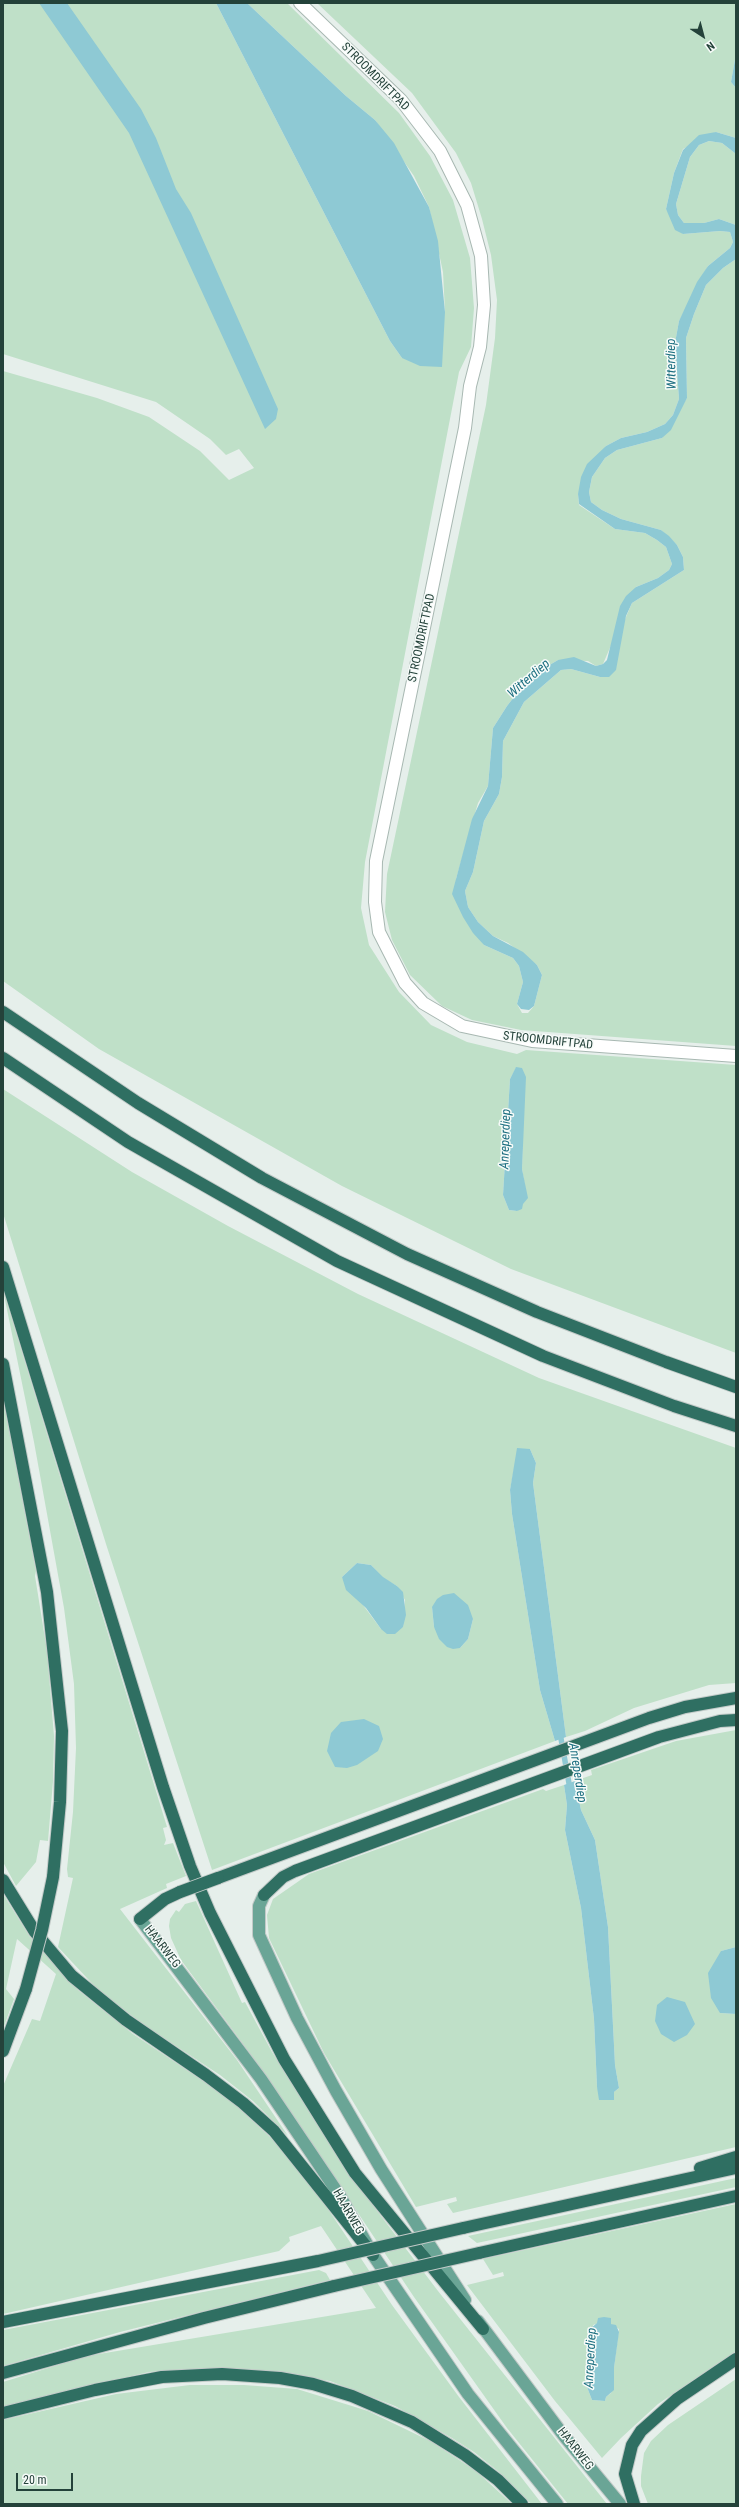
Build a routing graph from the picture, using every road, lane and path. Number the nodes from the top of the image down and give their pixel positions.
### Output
1 (300, 3) edge
2 (3, 1012) edge
3 (736, 1056) edge
4 (3, 1058) edge
5 (3, 1267) edge
6 (3, 1364) edge
7 (736, 1387) edge
8 (736, 1426) edge
9 (736, 1698) edge
10 (736, 1720) edge
11 (3, 1880) edge
12 (264, 1896) joint
13 (140, 1919) joint
14 (3, 2051) edge
15 (736, 2157) edge
16 (736, 2168) edge
17 (630, 2190) junction
18 (736, 2196) edge
19 (373, 2255) junction
20 (3, 2322) edge
21 (483, 2330) junction
22 (736, 2359) edge
23 (3, 2373) edge
24 (3, 2413) edge
25 (522, 2504) edge
26 (557, 2504) edge
27 (620, 2504) edge
28 (634, 2504) edge

1 - 3 street, STROOMDRIFTPAD
2 - 7 highway
4 - 8 highway
5 - 21 highway
6 - 14 highway, bridge
9 - 13 highway, bridge
10 - 12 highway
11 - 19 highway
12 - 21 main road, HAARWEG
13 - 19 main road, HAARWEG
15 - 17 highway
16 - 17 highway
17 - 20 highway, bridge
18 - 23 highway, bridge
19 - 26 main road, HAARWEG
21 - 27 main road, HAARWEG
22 - 28 highway
24 - 25 highway

